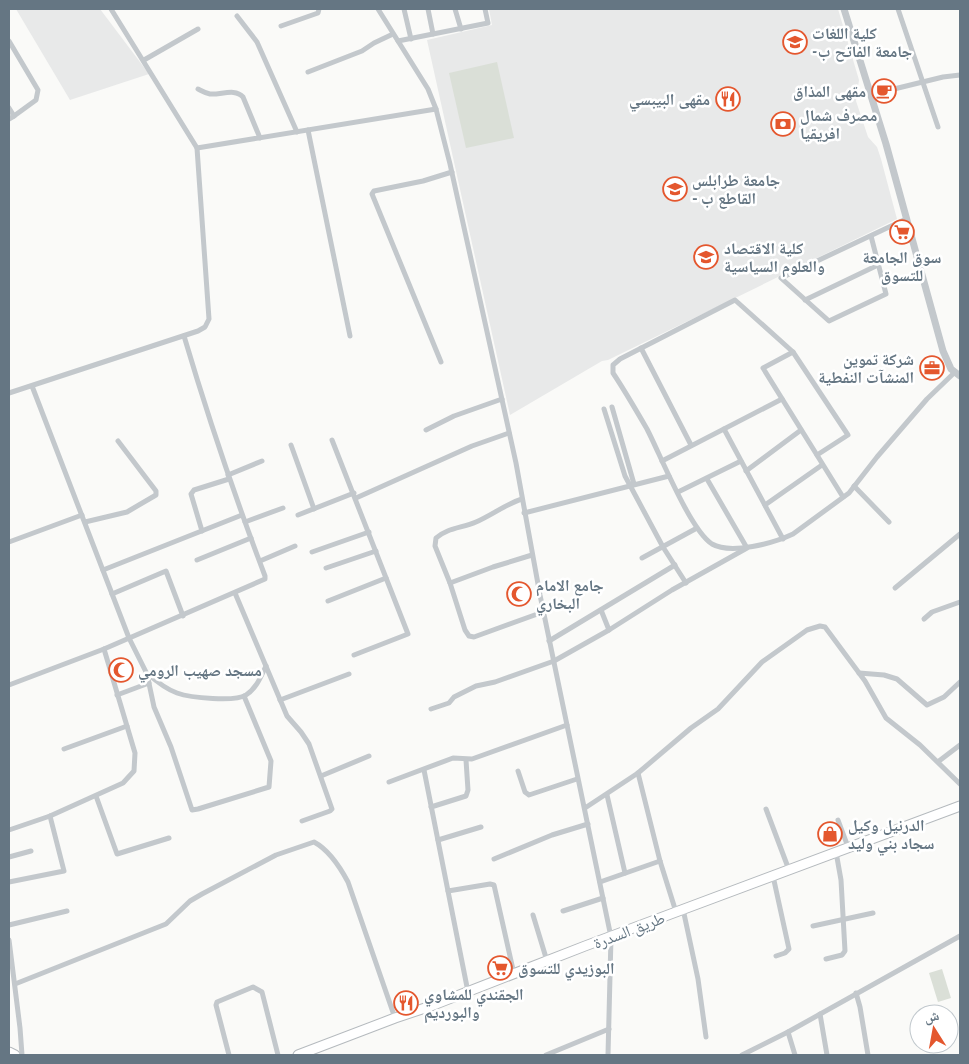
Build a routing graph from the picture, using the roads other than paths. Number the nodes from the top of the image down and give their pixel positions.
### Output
1 (111, 9) edge
2 (319, 9) edge
3 (378, 9) edge
4 (404, 9) edge
5 (428, 9) edge
6 (455, 9) edge
7 (485, 9) edge
8 (844, 9) edge
9 (898, 9) edge
10 (237, 16) dead end
11 (281, 26) dead end
12 (460, 28) junction
13 (198, 29) dead end
14 (393, 34) junction
15 (433, 34) junction
16 (411, 39) junction
17 (9, 41) edge
18 (398, 41) junction
19 (144, 60) junction
20 (308, 72) dead end
21 (960, 75) edge
22 (922, 82) junction
23 (198, 89) dead end
24 (890, 90) dead end
25 (9, 108) edge
26 (436, 109) junction
27 (14, 116) junction
28 (9, 119) edge
29 (938, 127) dead end
30 (308, 130) junction
31 (297, 132) junction
32 (260, 138) junction
33 (197, 148) junction
34 (452, 172) junction
35 (906, 219) junction
36 (871, 236) junction
37 (878, 265) junction
38 (805, 300) junction
39 (184, 336) junction
40 (350, 336) dead end
41 (641, 348) junction
42 (793, 352) junction
43 (441, 362) dead end
44 (957, 374) edge
45 (32, 386) junction
46 (9, 393) edge
47 (782, 398) junction
48 (502, 399) junction
49 (612, 407) dead end
50 (604, 410) dead end
51 (724, 428) junction
52 (426, 430) dead end
53 (801, 430) junction
54 (509, 433) junction
55 (332, 440) dead end
56 (118, 441) dead end
57 (291, 445) dead end
58 (692, 445) junction
59 (817, 455) junction
60 (262, 461) dead end
61 (662, 461) junction
62 (741, 461) junction
63 (822, 465) junction
64 (746, 471) junction
65 (669, 476) junction
66 (228, 477) junction
67 (707, 479) junction
68 (632, 484) junction
69 (854, 486) junction
70 (678, 492) junction
71 (355, 496) junction
72 (843, 497) junction
73 (522, 498) junction
74 (765, 505) junction
75 (283, 508) dead end
76 (314, 509) junction
77 (524, 513) junction
78 (82, 515) junction
79 (242, 515) junction
80 (298, 515) dead end
81 (85, 522) junction
82 (245, 522) junction
83 (889, 522) dead end
84 (697, 528) junction
85 (202, 531) junction
86 (369, 532) junction
87 (960, 534) edge
88 (251, 538) junction
89 (783, 539) junction
90 (9, 542) edge
91 (295, 546) dead end
92 (664, 547) junction
93 (747, 548) junction
94 (376, 550) junction
95 (312, 552) dead end
96 (532, 555) junction
97 (642, 558) dead end
98 (198, 560) dead end
99 (260, 561) junction
100 (675, 565) junction
101 (326, 568) dead end
102 (103, 570) junction
103 (386, 578) junction
104 (686, 582) junction
105 (450, 583) junction
106 (895, 588) dead end
107 (235, 593) junction
108 (112, 594) junction
109 (328, 600) dead end
110 (960, 602) edge
111 (601, 610) junction
112 (544, 612) junction
113 (183, 616) junction
114 (924, 619) dead end
115 (609, 630) junction
116 (129, 638) junction
117 (550, 641) junction
118 (104, 650) junction
119 (354, 655) dead end
120 (554, 661) junction
121 (266, 666) junction
122 (147, 674) junction
123 (349, 674) dead end
124 (859, 674) junction
125 (960, 682) edge
126 (149, 683) junction
127 (9, 685) edge
128 (117, 695) junction
129 (244, 696) junction
130 (280, 700) junction
131 (431, 709) dead end
132 (567, 725) junction
133 (127, 726) junction
134 (960, 745) edge
135 (64, 749) dead end
136 (369, 756) dead end
137 (466, 760) junction
138 (939, 761) junction
139 (424, 770) junction
140 (518, 771) dead end
141 (638, 773) junction
142 (321, 776) junction
143 (577, 779) junction
144 (389, 782) dead end
145 (960, 784) edge
146 (607, 794) junction
147 (96, 796) junction
148 (960, 806) edge
149 (431, 807) junction
150 (584, 808) junction
151 (766, 809) dead end
152 (50, 816) junction
153 (302, 820) dead end
154 (838, 820) dead end
155 (588, 824) junction
156 (480, 827) dead end
157 (9, 830) edge
158 (169, 838) dead end
159 (438, 840) junction
160 (848, 847) junction
161 (31, 851) dead end
162 (836, 851) junction
163 (9, 857) edge
164 (494, 859) dead end
165 (660, 862) junction
166 (789, 870) junction
167 (625, 873) junction
168 (773, 876) junction
169 (9, 882) edge
170 (600, 882) junction
171 (448, 891) junction
172 (603, 898) junction
173 (679, 910) junction
174 (67, 911) dead end
175 (563, 911) dead end
176 (874, 913) dead end
177 (533, 915) dead end
178 (842, 919) junction
179 (9, 926) edge
180 (814, 926) dead end
181 (960, 936) edge
182 (611, 937) junction
183 (9, 940) edge
184 (776, 956) dead end
185 (826, 959) dead end
186 (547, 961) junction
187 (514, 974) junction
188 (14, 984) junction
189 (468, 993) junction
190 (856, 993) junction
191 (9, 998) edge
192 (16, 998) junction
193 (820, 1014) junction
194 (395, 1018) junction
195 (609, 1029) junction
196 (788, 1032) junction
197 (706, 1038) dead end
198 (9, 1052) edge
199 (15, 1055) edge
200 (22, 1055) edge
201 (229, 1055) edge
202 (278, 1055) edge
203 (298, 1055) edge
204 (546, 1055) edge
205 (608, 1055) edge
206 (742, 1055) edge
207 (795, 1055) edge
208 (827, 1055) edge
209 (868, 1055) edge

1 - 19 street
2 - 11 street
3 - 14 street
4 - 16 street
5 - 15 street
6 - 12 street
7 - 12 street
8 - 35 street
9 - 22 street
10 - 31 street
12 - 15 street
13 - 19 street
14 - 18 street
14 - 20 street
15 - 16 street
16 - 18 street
17 - 27 street
18 - 26 street
19 - 33 street
21 - 22 street
22 - 24 street
22 - 29 street
23 - 32 street
25 - 27 street
26 - 30 street
26 - 34 street
27 - 28 street
30 - 31 street
30 - 40 street
31 - 32 street
32 - 33 street
33 - 39 street
34 - 43 street
34 - 48 street
35 - 36 street
35 - 44 street
36 - 37 street
36 - 38 street
37 - 38 street
37 - 38 street
39 - 45 street
39 - 66 street
41 - 42 street
41 - 58 street
41 - 61 street
42 - 47 street
42 - 59 street
44 - 69 street
45 - 46 street
45 - 78 street
47 - 51 street
47 - 53 street
48 - 52 street
48 - 54 street
49 - 68 street
50 - 68 street
51 - 58 street
51 - 62 street
53 - 59 street
53 - 64 street
54 - 71 street
54 - 73 street
55 - 71 street
56 - 81 street
57 - 76 street
58 - 61 street
59 - 63 street
60 - 66 street
61 - 65 street
62 - 64 street
62 - 67 street
63 - 72 street
63 - 74 street
64 - 74 street
65 - 68 street
65 - 70 street
66 - 79 street
66 - 85 street
67 - 70 street
67 - 93 street
68 - 77 street
68 - 92 street
69 - 72 street
69 - 83 street
70 - 84 street
71 - 76 street
71 - 86 street
72 - 89 street
73 - 77 street
73 - 105 street
74 - 89 street
75 - 82 street
76 - 80 street
77 - 96 street
78 - 81 street
78 - 90 street
79 - 82 street
79 - 85 street
81 - 102 street
82 - 88 street
84 - 92 street
84 - 93 street
85 - 102 street
86 - 94 street
86 - 95 street
87 - 106 street
88 - 98 street
88 - 99 street
89 - 93 street
91 - 99 street
92 - 97 street
92 - 100 street
93 - 104 street
94 - 101 street
94 - 103 street
96 - 105 street
96 - 112 street
99 - 107 street
100 - 104 street
100 - 111 street
102 - 108 street
103 - 109 street
103 - 119 street
104 - 115 street
105 - 112 street
107 - 113 street
107 - 121 street
108 - 113 street
108 - 116 street
110 - 114 street
111 - 115 street
111 - 117 street
112 - 117 street
113 - 116 street
115 - 120 street
116 - 118 street
116 - 122 street
117 - 120 street
118 - 127 street
118 - 128 street
120 - 131 street
120 - 132 street
121 - 129 street
121 - 130 street
122 - 126 street
122 - 129 street
123 - 130 street
124 - 125 street
124 - 138 street
124 - 141 street
126 - 128 street
126 - 129 street
128 - 133 street
130 - 142 street
132 - 137 street
132 - 143 street
133 - 135 street
133 - 147 street
134 - 138 street
136 - 142 street
137 - 139 street
137 - 149 street
138 - 145 street
139 - 144 street
139 - 149 street
140 - 143 street
141 - 146 street
141 - 165 street
142 - 153 street
143 - 150 street
146 - 150 street
146 - 167 street
147 - 152 street
147 - 158 street
148 - 160 main road, طريق السدرة
149 - 159 street
150 - 155 street
151 - 166 street
152 - 157 street
152 - 169 street
154 - 160 street
155 - 164 street
155 - 170 street
156 - 159 street
159 - 171 street
160 - 162 main road, طريق السدرة
161 - 163 street
162 - 166 main road, طريق السدرة
162 - 178 street
165 - 167 street
165 - 173 street
166 - 168 main road, طريق السدرة
167 - 170 street
168 - 173 main road, طريق السدرة
168 - 184 street
170 - 172 street
171 - 187 street
171 - 189 street
172 - 175 street
172 - 182 street
173 - 182 main road, طريق السدرة
173 - 197 street
174 - 179 street
176 - 178 street
177 - 186 street
178 - 180 street
178 - 185 street
181 - 190 street
182 - 186 main road, طريق السدرة
182 - 195 street
183 - 188 street
186 - 187 main road, طريق السدرة
187 - 189 main road, طريق السدرة
188 - 192 street
188 - 194 street
189 - 194 main road, طريق السدرة
190 - 193 street
190 - 209 street
191 - 192 street
192 - 200 street
193 - 196 street
193 - 208 street
194 - 203 main road, طريق السدرة
195 - 204 street
195 - 205 street
196 - 206 street
196 - 207 street
198 - 199 main road
201 - 202 street

